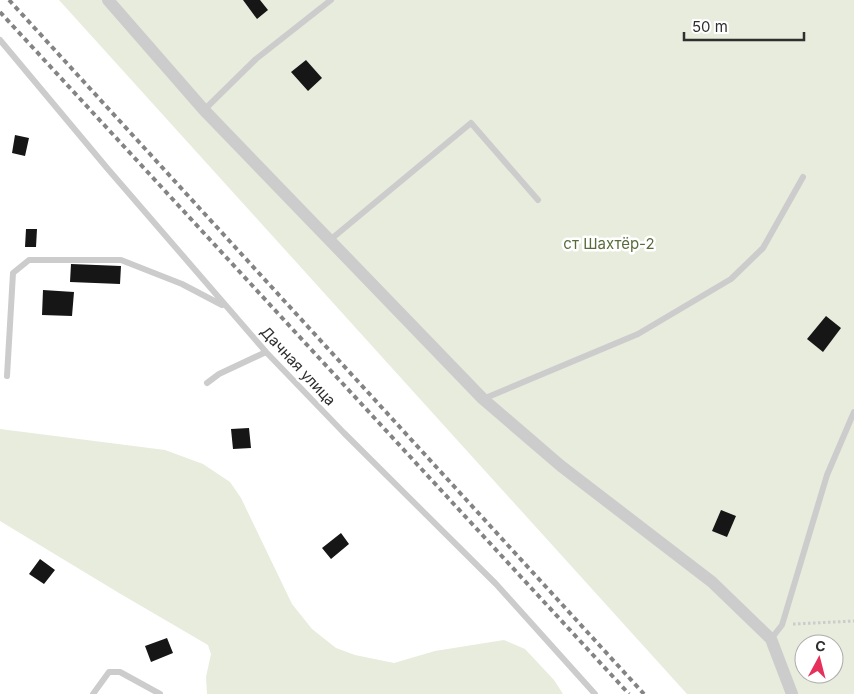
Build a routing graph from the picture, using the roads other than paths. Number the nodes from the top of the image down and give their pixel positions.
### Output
1 (108, 0) edge
2 (331, 0) edge
3 (0, 40) edge
4 (204, 110) junction
5 (803, 177) dead end
6 (538, 200) dead end
7 (330, 240) junction
8 (226, 307) junction
9 (266, 352) junction
10 (7, 376) dead end
11 (207, 383) dead end
12 (483, 399) junction
13 (854, 412) edge
14 (771, 639) junction
15 (93, 694) edge
16 (160, 694) edge
17 (595, 694) edge
18 (792, 694) edge

1 - 4 street
2 - 4 lane
3 - 8 lane, Дачная улица
4 - 7 street
5 - 12 lane
6 - 7 lane
7 - 12 street
8 - 9 lane, Дачная улица
8 - 10 lane
9 - 11 lane
9 - 17 lane, Дачная улица
12 - 14 street
13 - 14 lane
14 - 18 street
15 - 16 lane

